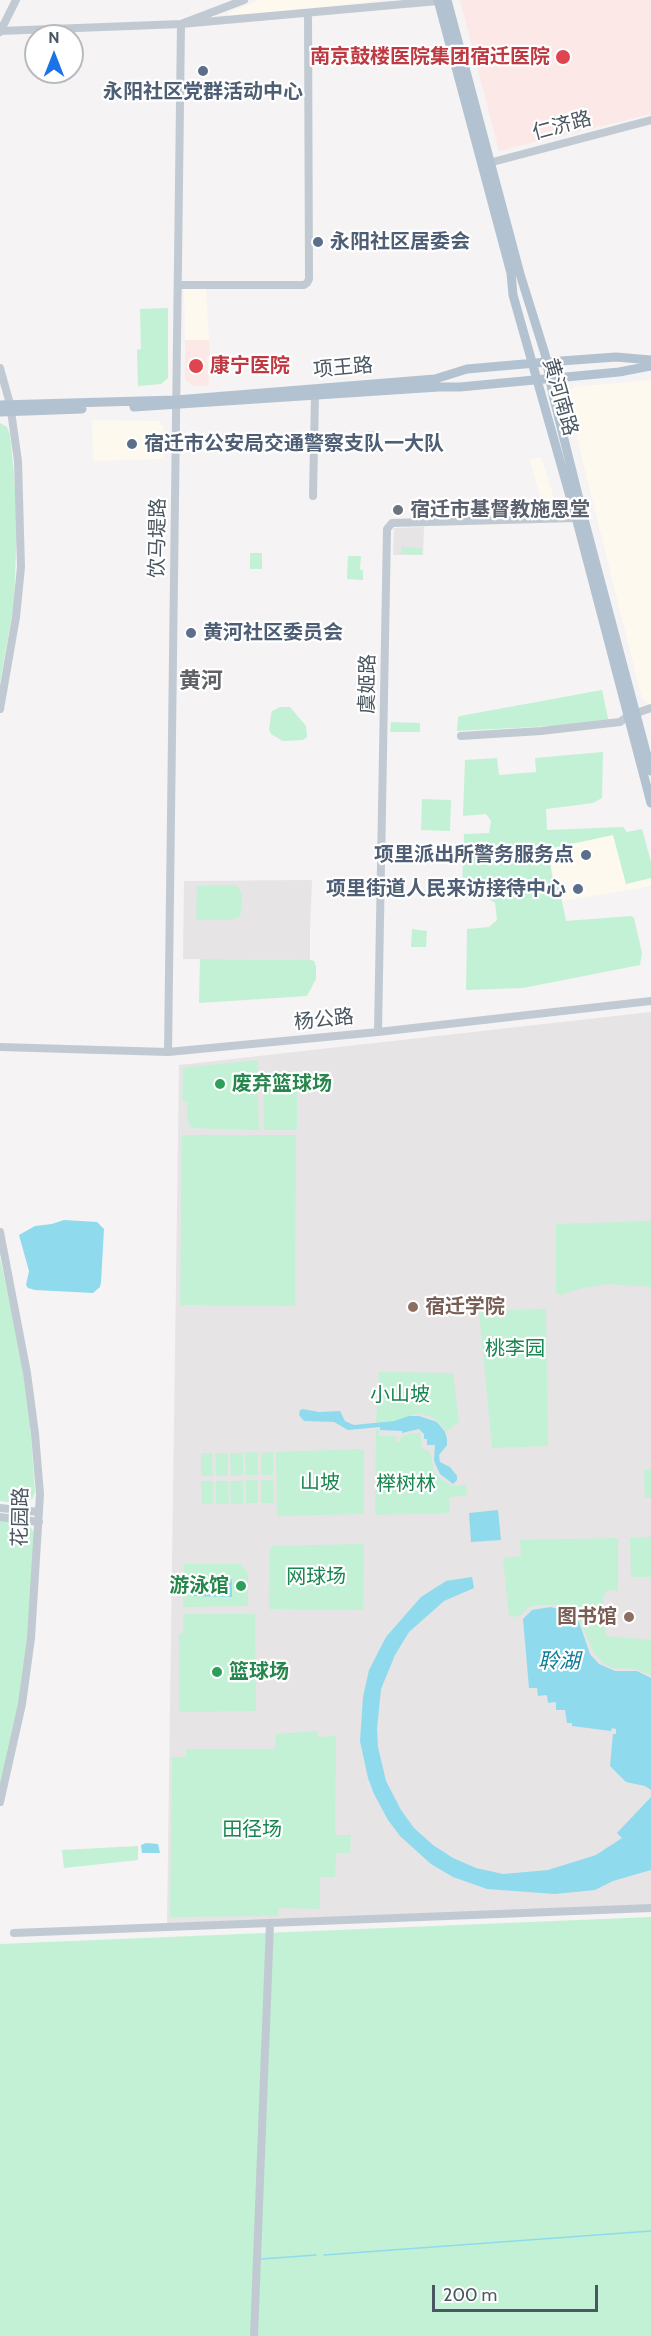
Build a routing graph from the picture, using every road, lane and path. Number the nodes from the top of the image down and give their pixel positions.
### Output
1 (16, 0) edge
2 (244, 0) edge
3 (438, 0) edge
4 (447, 0) edge
5 (308, 13) junction
6 (181, 24) junction
7 (0, 31) edge
8 (651, 120) edge
9 (486, 164) junction
10 (177, 285) junction
11 (651, 360) edge
12 (547, 362) junction
13 (532, 364) junction
14 (651, 366) edge
15 (0, 368) edge
16 (550, 378) junction
17 (537, 379) junction
18 (315, 396) junction
19 (176, 403) junction
20 (0, 405) edge
21 (11, 408) junction
22 (0, 412) edge
23 (313, 496) dead end
24 (576, 518) junction
25 (651, 708) edge
26 (0, 709) edge
27 (632, 715) junction
28 (462, 736) dead end
29 (651, 771) edge
30 (651, 803) edge
31 (651, 1001) edge
32 (378, 1032) junction
33 (0, 1047) edge
34 (168, 1052) junction
35 (0, 1232) edge
36 (0, 1508) edge
37 (39, 1512) junction
38 (0, 1517) edge
39 (39, 1522) junction
40 (0, 1802) edge
41 (651, 1908) edge
42 (270, 1923) junction
43 (14, 1934) dead end
44 (254, 2336) edge

1 - 7 street
2 - 6 street
3 - 5 street
3 - 9 main road, 黄河南路
4 - 9 main road, 黄河南路
5 - 6 street
5 - 10 street
6 - 7 street
6 - 10 street, 饮马堤路
8 - 9 street, 仁济路
9 - 12 main road, 黄河南路
9 - 13 main road, 黄河南路
10 - 19 street, 饮马堤路
11 - 12 main road, 项王路
12 - 13 main road, 项王路
12 - 16 main road, 黄河南路
13 - 17 main road, 黄河南路
13 - 19 main road, 项王路
14 - 16 main road, 项王路
15 - 21 street
16 - 17 main road, 项王路
16 - 27 main road, 黄河南路
17 - 18 main road, 项王路
17 - 24 main road, 黄河南路
18 - 19 main road, 项王路
18 - 23 street
19 - 21 main road, 项王路
19 - 34 street, 饮马堤路
20 - 21 main road, 项王路
21 - 22 main road, 项王路
21 - 26 street
24 - 27 main road, 黄河南路
24 - 32 street, 虞姬路
25 - 27 street
27 - 28 street
27 - 29 main road, 黄河南路
27 - 30 main road, 黄河南路
31 - 32 street, 杨公路
32 - 34 street, 杨公路
33 - 34 street, 杨公路
35 - 37 street, 花园路
36 - 37 street
37 - 39 street, 花园路
38 - 39 street
39 - 40 street, 花园路
41 - 42 street
42 - 43 street
42 - 44 street

